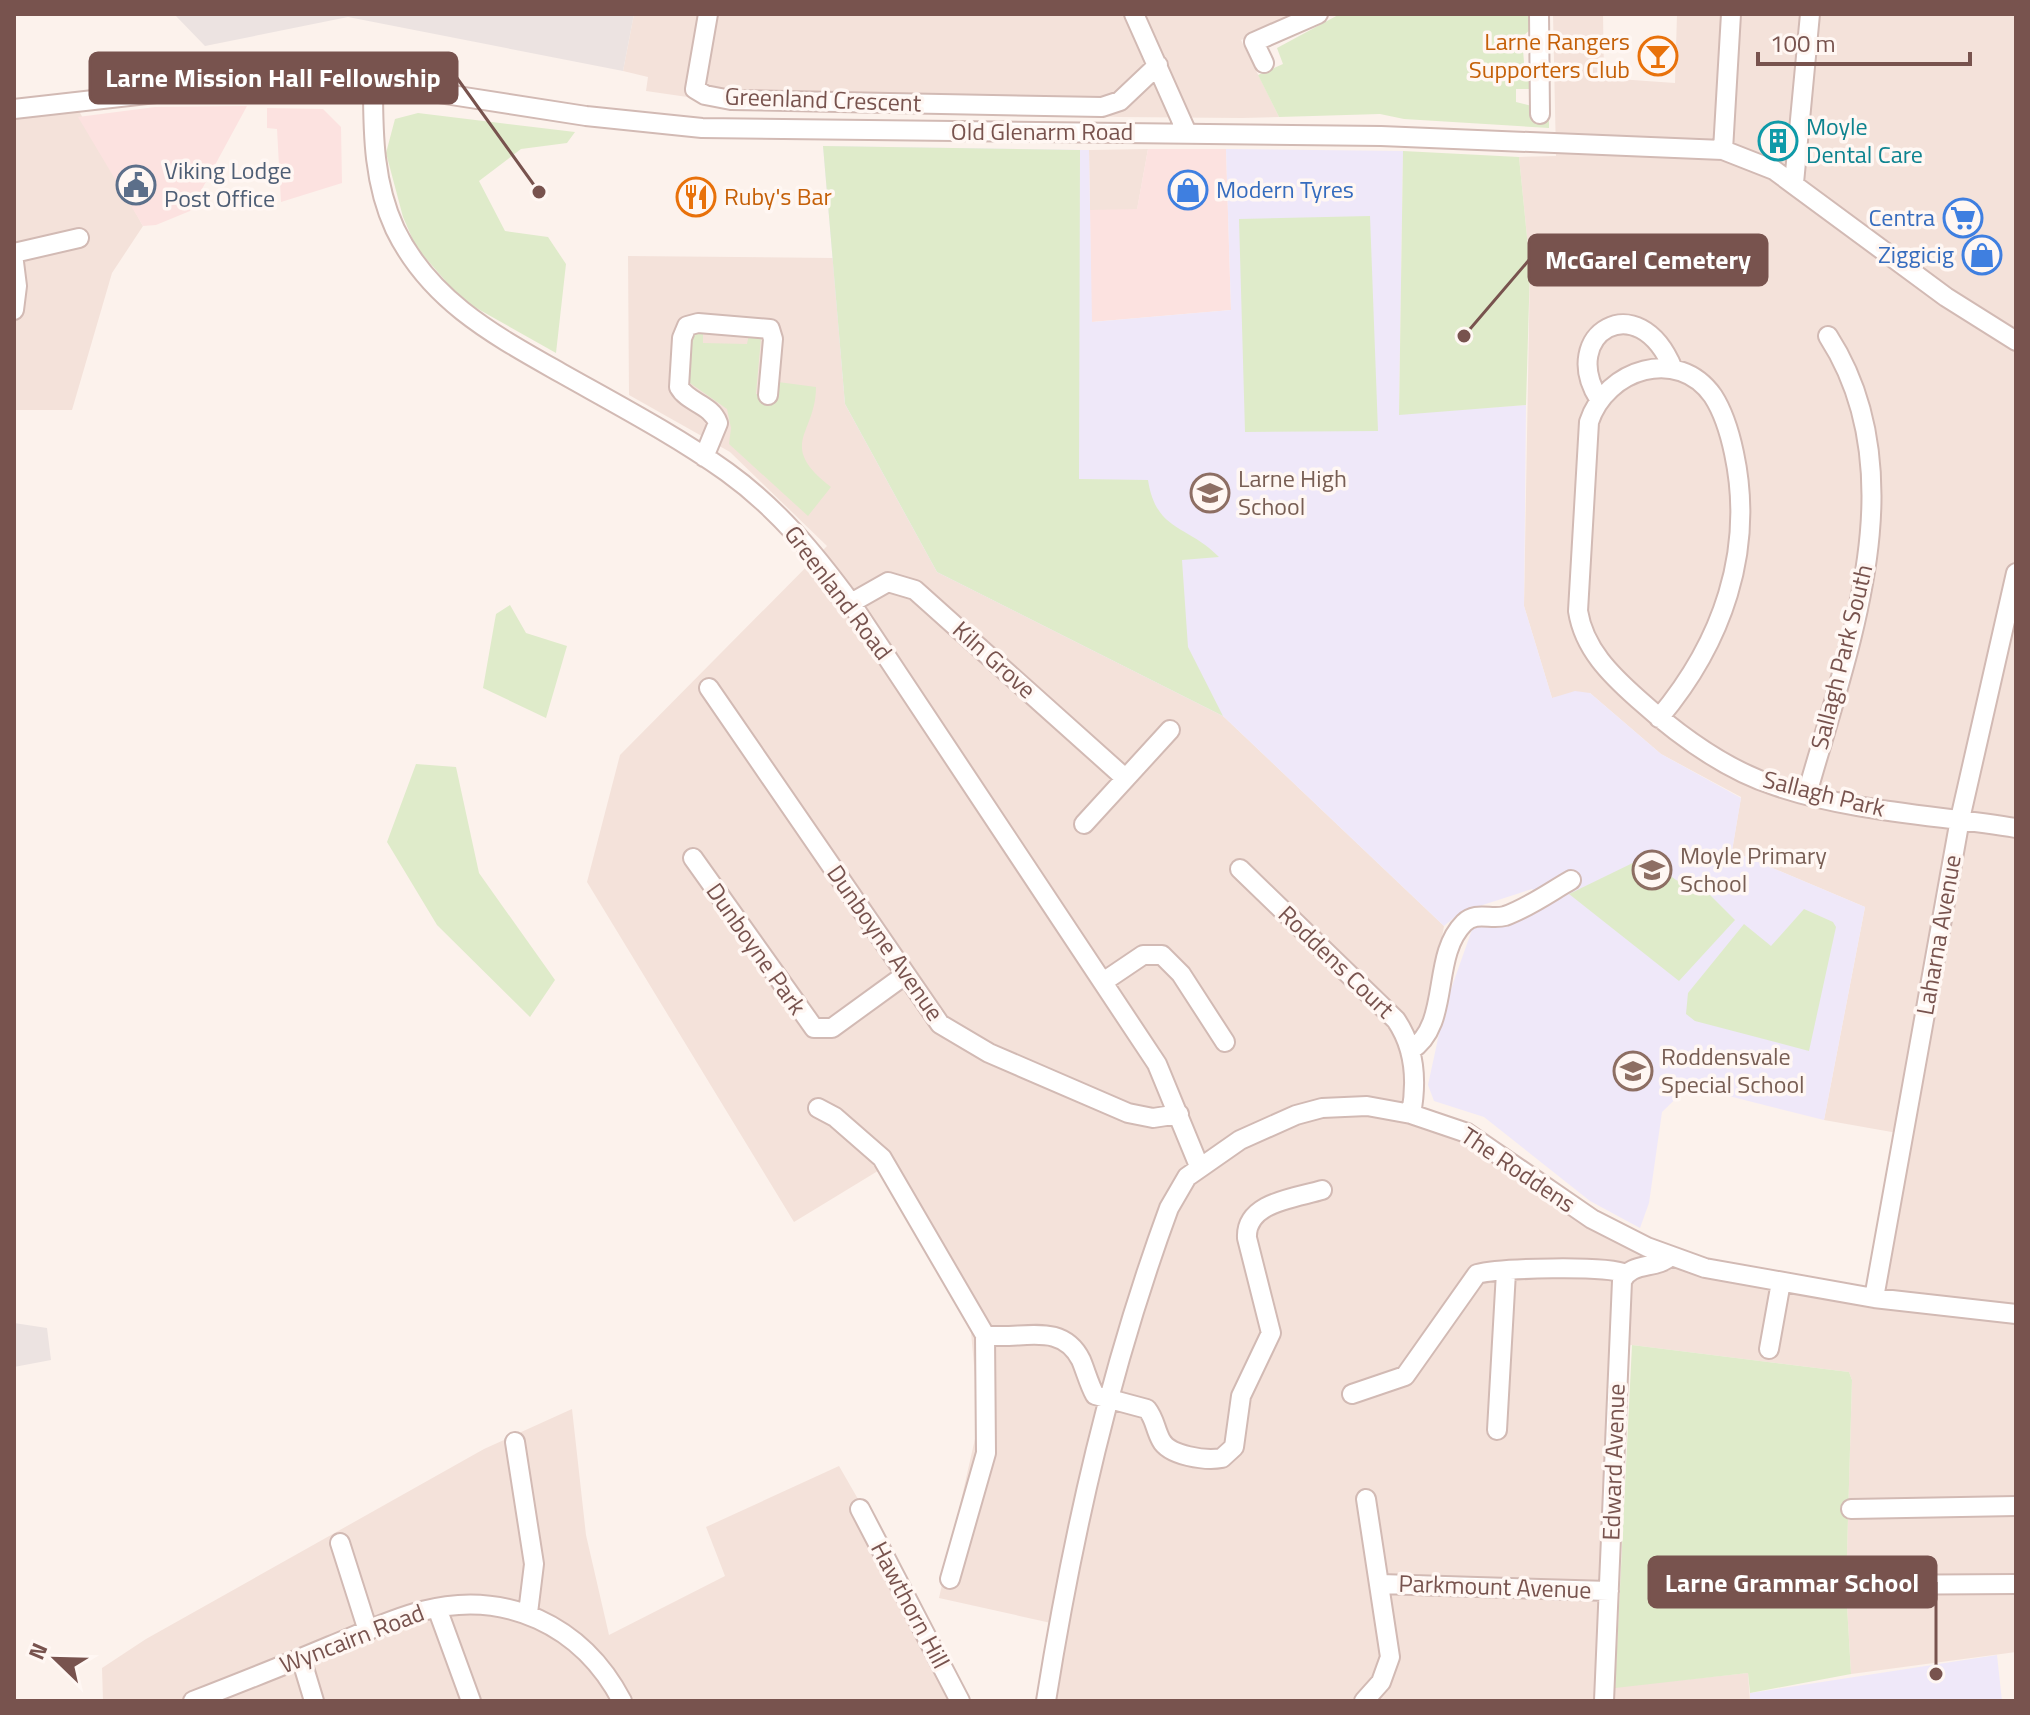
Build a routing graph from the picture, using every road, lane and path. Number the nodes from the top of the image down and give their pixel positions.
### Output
1 (708, 14) edge
2 (1134, 14) edge
3 (1318, 14) edge
4 (1539, 14) edge
5 (1731, 14) edge
6 (1810, 14) edge
7 (1264, 63) dead end
8 (1158, 65) junction
9 (373, 87) junction
10 (14, 109) edge
11 (1540, 114) dead end
12 (1187, 133) junction
13 (1723, 150) junction
14 (1794, 183) junction
15 (79, 238) dead end
16 (14, 253) edge
17 (14, 262) edge
18 (14, 310) edge
19 (1828, 336) dead end
20 (2016, 341) edge
21 (1673, 369) junction
22 (768, 395) dead end
23 (1599, 399) junction
24 (704, 457) junction
25 (2016, 573) edge
26 (851, 603) junction
27 (709, 688) dead end
28 (1659, 718) junction
29 (1170, 730) dead end
30 (1125, 778) junction
31 (1807, 794) junction
32 (1960, 819) junction
33 (1084, 824) dead end
34 (2016, 828) edge
35 (693, 858) dead end
36 (1240, 869) dead end
37 (1571, 880) dead end
38 (905, 975) junction
39 (1103, 982) junction
40 (1225, 1042) dead end
41 (1410, 1051) junction
42 (818, 1108) dead end
43 (1179, 1114) junction
44 (1411, 1114) junction
45 (1199, 1166) junction
46 (1322, 1190) dead end
47 (1671, 1256) junction
48 (1506, 1272) junction
49 (1626, 1274) junction
50 (1781, 1282) junction
51 (1874, 1298) junction
52 (2016, 1314) edge
53 (985, 1335) junction
54 (1769, 1349) dead end
55 (1352, 1394) dead end
56 (1107, 1397) junction
57 (1497, 1430) dead end
58 (515, 1442) dead end
59 (1366, 1499) dead end
60 (2016, 1506) edge
61 (860, 1509) dead end
62 (1851, 1509) dead end
63 (340, 1543) dead end
64 (950, 1579) dead end
65 (1380, 1584) junction
66 (2016, 1584) edge
67 (1852, 1585) dead end
68 (1609, 1591) junction
69 (437, 1608) junction
70 (528, 1613) junction
71 (368, 1631) junction
72 (301, 1658) junction
73 (193, 1701) edge
74 (314, 1701) edge
75 (471, 1701) edge
76 (622, 1701) edge
77 (960, 1701) edge
78 (1046, 1701) edge
79 (1364, 1701) edge
80 (1604, 1701) edge

1 - 8 street, Greenland Crescent
2 - 8 street
3 - 7 street
4 - 11 street
5 - 13 street
6 - 14 street
8 - 12 street
9 - 10 street, Old Glenarm Road
9 - 12 street, Old Glenarm Road
9 - 24 street, Greenland Road
12 - 13 street, Old Glenarm Road
13 - 14 street, Old Glenarm Road
14 - 20 street, Old Glenarm Road
15 - 16 street
17 - 18 street
19 - 31 street, Sallagh Park South
21 - 23 street
21 - 23 street
21 - 28 street
22 - 24 street
23 - 28 street, Sallagh Park
24 - 26 street, Greenland Road
25 - 32 street, Laharna Avenue
26 - 30 street, Kiln Grove
26 - 39 street, Greenland Road
27 - 38 street, Dunboyne Avenue
28 - 31 street, Sallagh Park
29 - 30 street
30 - 33 street
31 - 32 street, Sallagh Park
32 - 34 street, Sallagh Park
32 - 51 street, Laharna Avenue
35 - 38 street, Dunboyne Park
36 - 41 street, Roddens Court
37 - 41 street
38 - 43 street, Dunboyne Avenue
39 - 40 street
39 - 43 street, Greenland Road
41 - 44 street, Roddens Court
42 - 53 street
43 - 45 street, Greenland Road
44 - 45 street, The Roddens
44 - 47 street, The Roddens
45 - 56 street, The Roddens
46 - 56 street
47 - 49 street
47 - 50 street, The Roddens
48 - 49 street
48 - 55 street
48 - 57 street
49 - 68 street, Edward Avenue
50 - 51 street, The Roddens
50 - 54 street
51 - 52 street, The Roddens
53 - 56 street
53 - 64 street
56 - 78 street, The Roddens
58 - 70 street
59 - 65 street, Parkmount Avenue
60 - 62 street
61 - 77 street, Hawthorn Hill
63 - 71 street
65 - 68 street, Parkmount Avenue
65 - 79 street, Parkmount Avenue
66 - 67 street
68 - 80 street, Edward Avenue
69 - 70 street, Wyncairn Road
69 - 71 street, Wyncairn Road
69 - 75 street
70 - 76 street, Wyncairn Road
71 - 72 street, Wyncairn Road
72 - 73 street, Wyncairn Road
72 - 74 street

